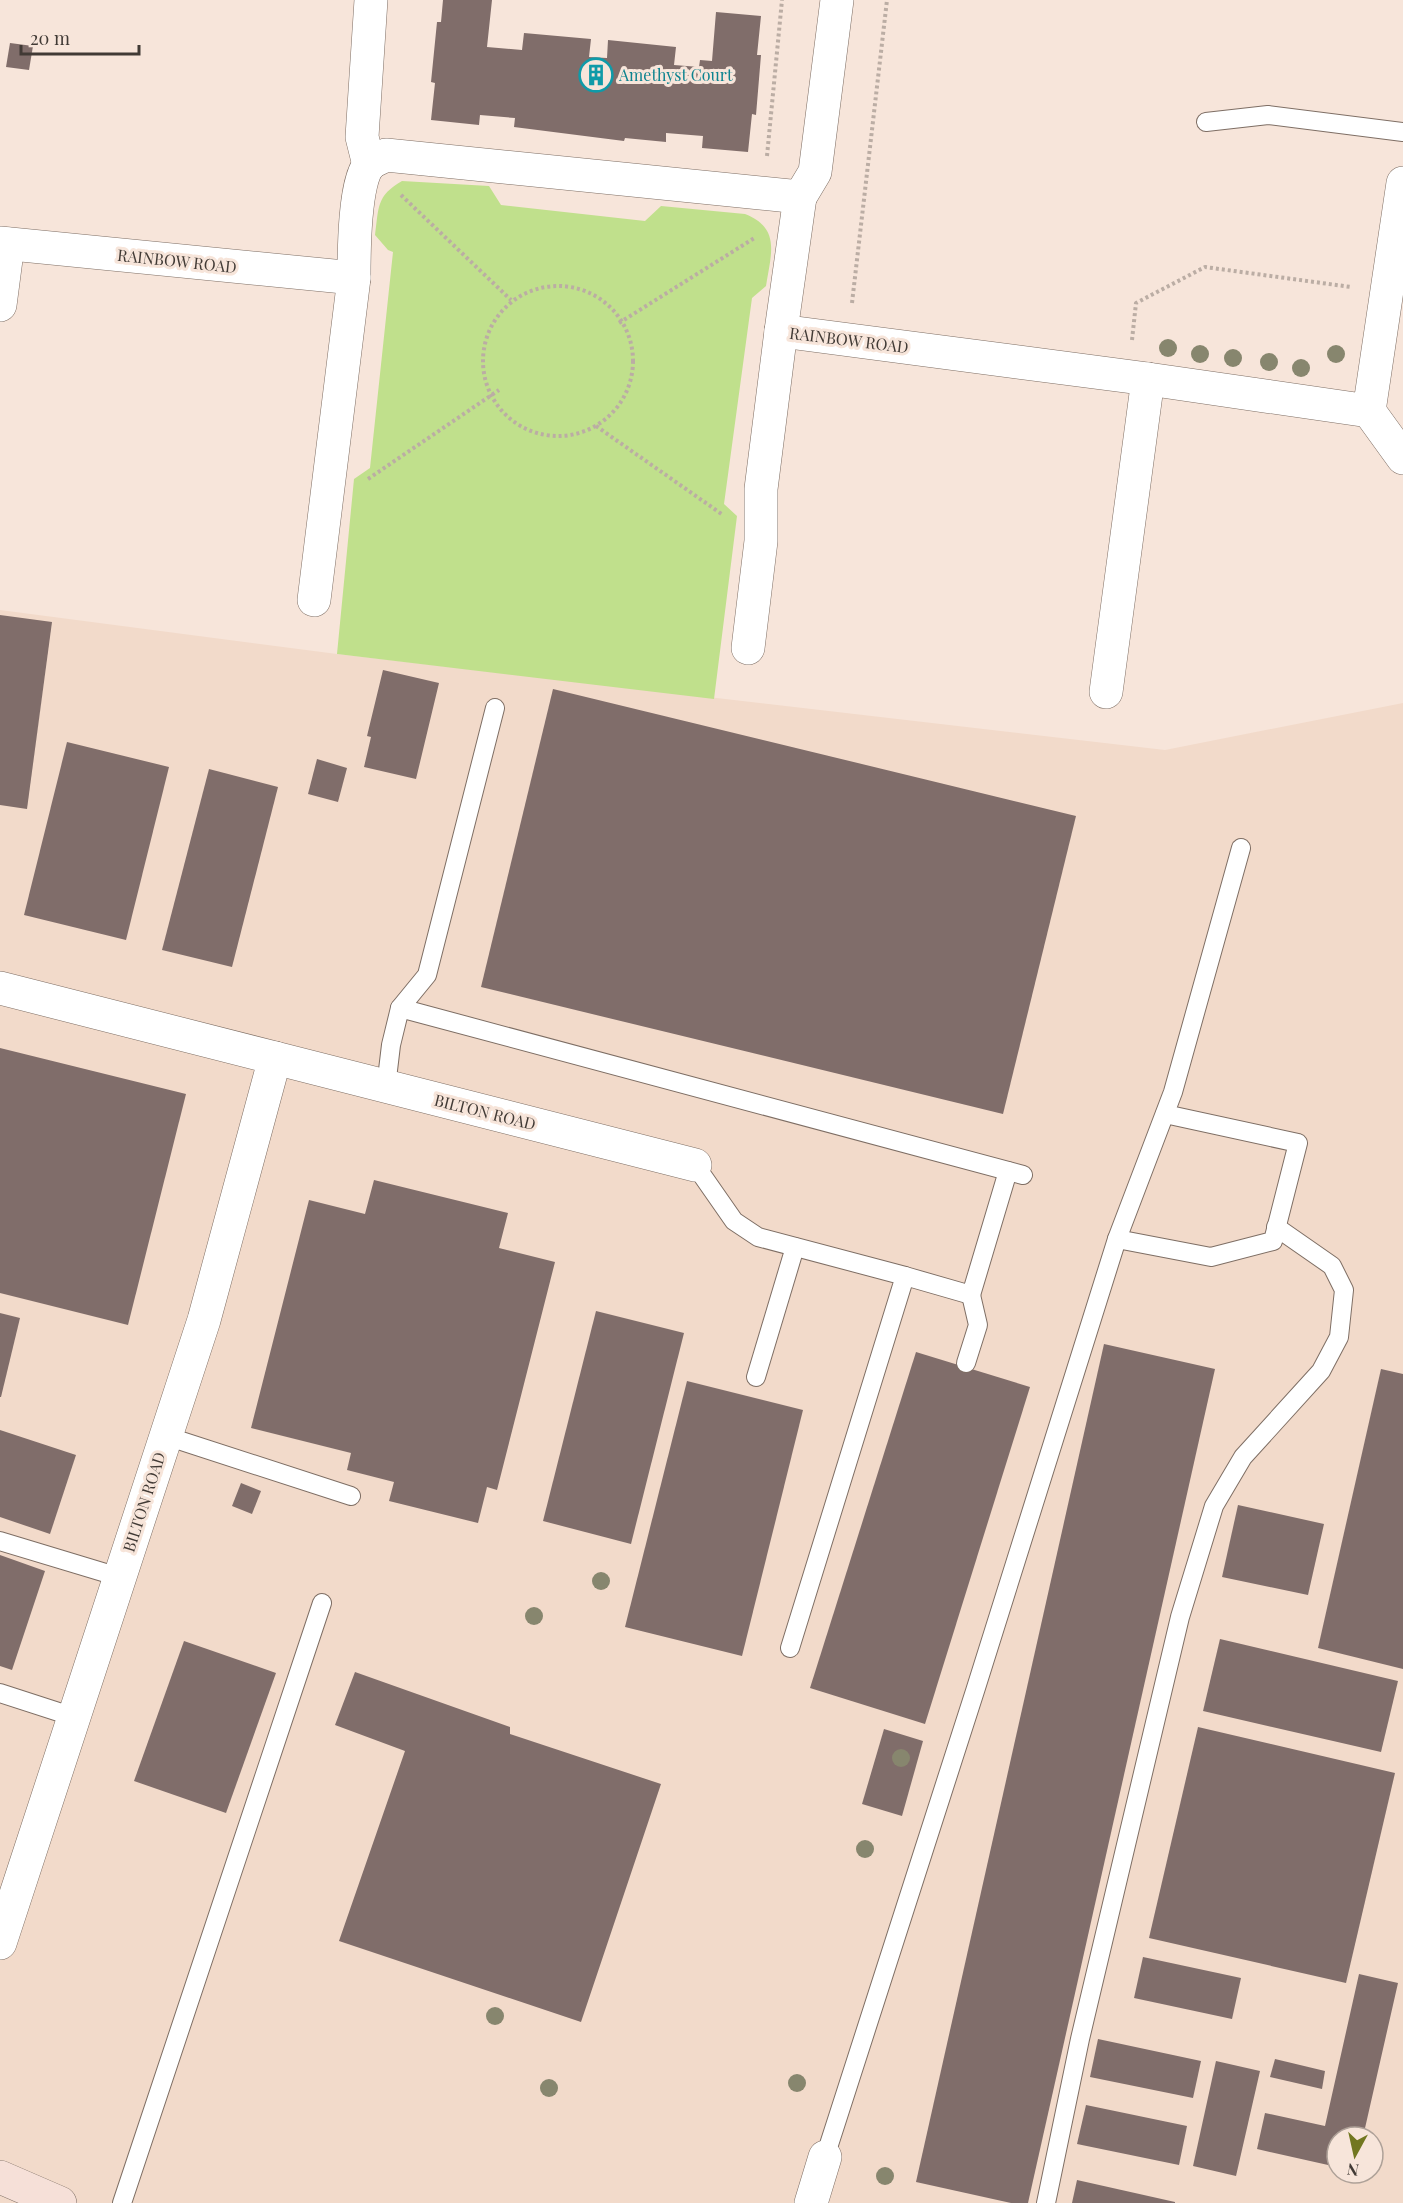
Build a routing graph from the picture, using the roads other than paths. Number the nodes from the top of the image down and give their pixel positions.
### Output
1 (371, 0) edge
2 (833, 1) edge
3 (1206, 122) dead end
4 (1403, 132) edge
5 (369, 165) junction
6 (1403, 183) edge
7 (799, 204) junction
8 (4, 244) edge
9 (354, 278) junction
10 (0, 305) edge
11 (781, 332) junction
12 (1138, 378) junction
13 (1369, 411) junction
14 (1403, 458) edge
15 (314, 600) dead end
16 (748, 648) dead end
17 (1106, 692) dead end
18 (495, 708) dead end
19 (1241, 848) dead end
20 (0, 988) edge
21 (400, 1008) junction
22 (275, 1058) junction
23 (386, 1087) junction
24 (1165, 1114) junction
25 (695, 1165) joint
26 (1276, 1227) junction
27 (1118, 1239) junction
28 (795, 1247) junction
29 (905, 1276) junction
30 (970, 1295) junction
31 (966, 1363) dead end
32 (756, 1377) dead end
33 (166, 1436) junction
34 (351, 1496) dead end
35 (0, 1541) edge
36 (119, 1577) junction
37 (322, 1604) dead end
38 (790, 1648) dead end
39 (0, 1693) edge
40 (74, 1717) junction
41 (0, 1943) edge
42 (825, 2157) joint
43 (0, 2177) edge
44 (60, 2203) edge
45 (122, 2203) edge
46 (811, 2203) edge
47 (1046, 2203) edge

1 - 5 street
2 - 7 street
3 - 4 lane
5 - 7 street
5 - 9 street
6 - 13 street
7 - 11 street, RAINBOW ROAD
8 - 9 street, RAINBOW ROAD
8 - 10 street
9 - 15 street
11 - 12 street, RAINBOW ROAD
11 - 16 street
12 - 13 street, RAINBOW ROAD
12 - 17 street
13 - 14 street
18 - 21 lane
19 - 24 lane
20 - 22 street, BILTON ROAD
21 - 23 lane
21 - 30 lane
22 - 23 street, BILTON ROAD
22 - 33 street, BILTON ROAD
23 - 25 street, BILTON ROAD
24 - 26 lane
24 - 27 lane
25 - 28 lane
26 - 27 lane
26 - 47 lane
27 - 42 lane
28 - 29 lane
28 - 32 lane
29 - 30 lane
29 - 38 lane
30 - 31 lane
33 - 34 lane
33 - 36 street, BILTON ROAD
35 - 36 lane
36 - 40 street, BILTON ROAD
37 - 45 lane
39 - 40 lane
40 - 41 street, BILTON ROAD
42 - 46 street
43 - 44 street

